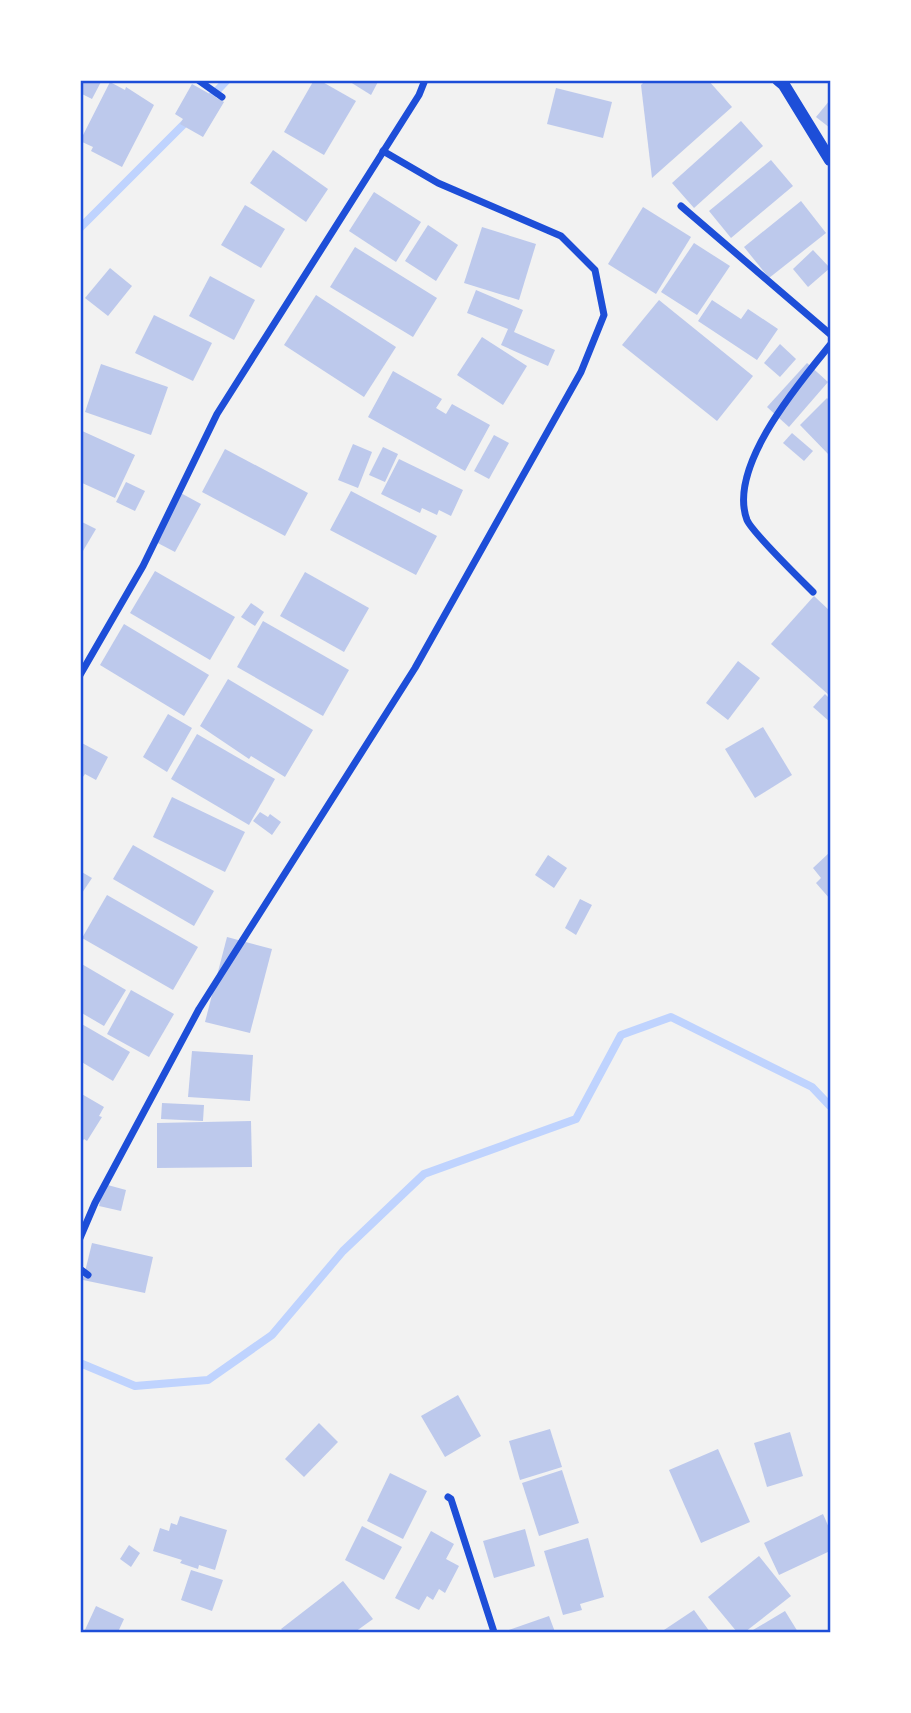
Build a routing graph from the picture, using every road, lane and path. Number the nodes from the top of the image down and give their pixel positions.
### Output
1 (198, 80) edge
2 (425, 80) edge
3 (784, 82) edge
4 (222, 97) dead end
5 (383, 151) junction
6 (831, 160) edge
7 (681, 206) dead end
8 (831, 334) edge
9 (831, 345) edge
10 (813, 592) dead end
11 (80, 676) edge
12 (80, 1238) edge
13 (80, 1269) edge
14 (88, 1275) dead end
15 (448, 1497) dead end
16 (494, 1633) edge

1 - 4 street
2 - 5 street
3 - 6 street
5 - 11 street
5 - 12 street
7 - 8 street
9 - 10 street
13 - 14 street
15 - 16 street

